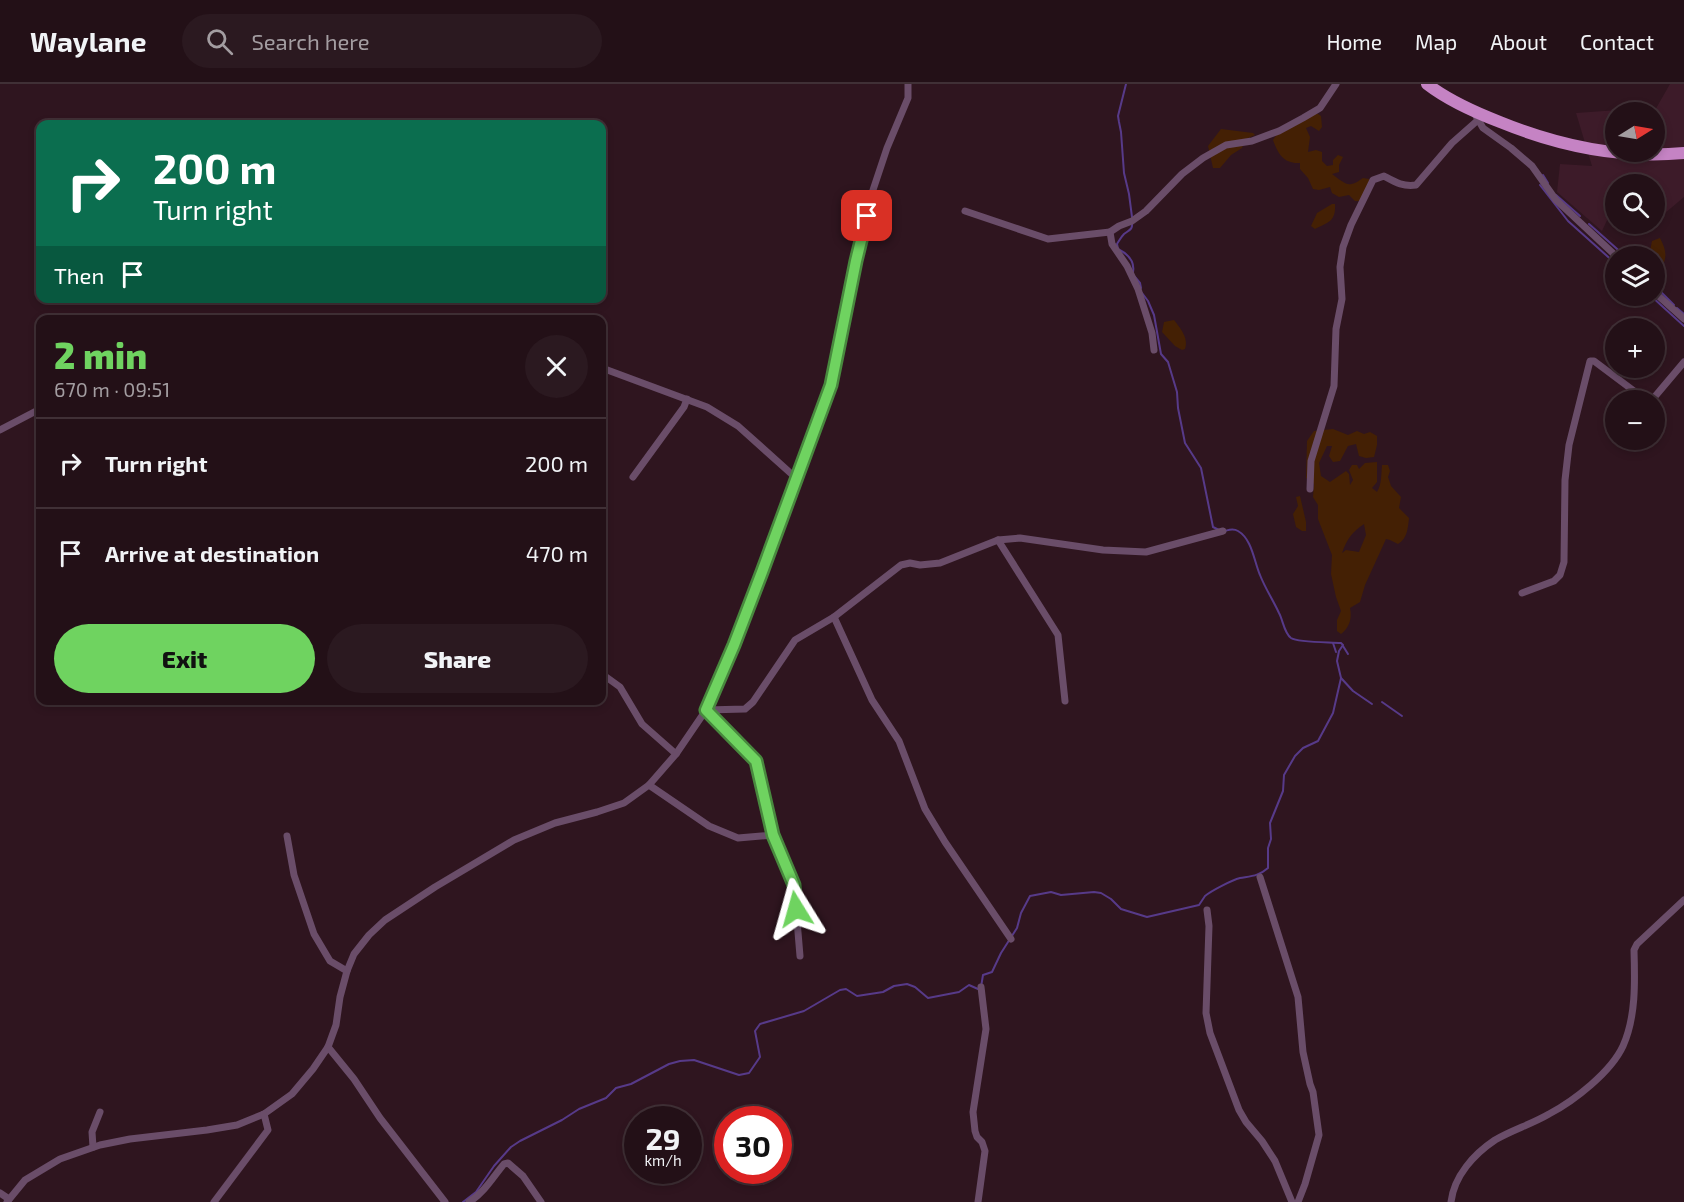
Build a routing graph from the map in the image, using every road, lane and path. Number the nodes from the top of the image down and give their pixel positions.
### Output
1 (908, 84) edge
2 (1336, 84) edge
3 (1427, 84) edge
4 (1476, 116) junction
5 (1684, 153) edge
6 (965, 211) dead end
7 (1110, 232) junction
8 (1605, 246) edge
9 (1665, 302) edge
10 (1684, 319) edge
11 (1154, 350) dead end
12 (1684, 362) edge
13 (606, 369) edge
14 (1633, 390) edge
15 (1660, 390) edge
16 (687, 399) junction
17 (36, 411) edge
18 (0, 430) edge
19 (633, 477) dead end
20 (796, 478) junction
21 (1310, 489) dead end
22 (1223, 531) dead end
23 (998, 540) junction
24 (1522, 593) dead end
25 (834, 617) junction
26 (606, 677) edge
27 (1065, 701) dead end
28 (706, 710) junction
29 (676, 754) junction
30 (649, 785) junction
31 (773, 835) junction
32 (287, 837) dead end
33 (1260, 877) dead end
34 (1684, 900) edge
35 (1207, 910) dead end
36 (1011, 939) dead end
37 (800, 956) dead end
38 (347, 971) junction
39 (981, 987) dead end
40 (328, 1047) junction
41 (100, 1112) dead end
42 (264, 1114) junction
43 (93, 1147) junction
44 (0, 1193) edge
45 (8, 1200) edge
46 (214, 1202) edge
47 (445, 1202) edge
48 (469, 1202) edge
49 (541, 1202) edge
50 (978, 1202) edge
51 (1292, 1202) edge
52 (1298, 1202) edge
53 (1451, 1202) edge

1 - 20 street
2 - 7 street
3 - 4 highway
4 - 5 highway
4 - 8 street
4 - 21 street
6 - 7 street
7 - 11 street
9 - 10 street
12 - 15 street
13 - 16 street
14 - 24 street
16 - 19 street
16 - 20 street
17 - 18 street
20 - 28 street
22 - 23 street
23 - 25 street
23 - 27 street
25 - 28 street
25 - 36 street
26 - 29 street
28 - 29 street
28 - 31 street
29 - 30 street
30 - 31 street
30 - 38 street
31 - 37 street
32 - 38 street
33 - 52 street
34 - 53 street
35 - 51 street
38 - 40 street
39 - 50 street
40 - 42 street
40 - 47 street
41 - 43 street
42 - 43 street
42 - 46 street
43 - 45 street
44 - 45 street
48 - 49 street

